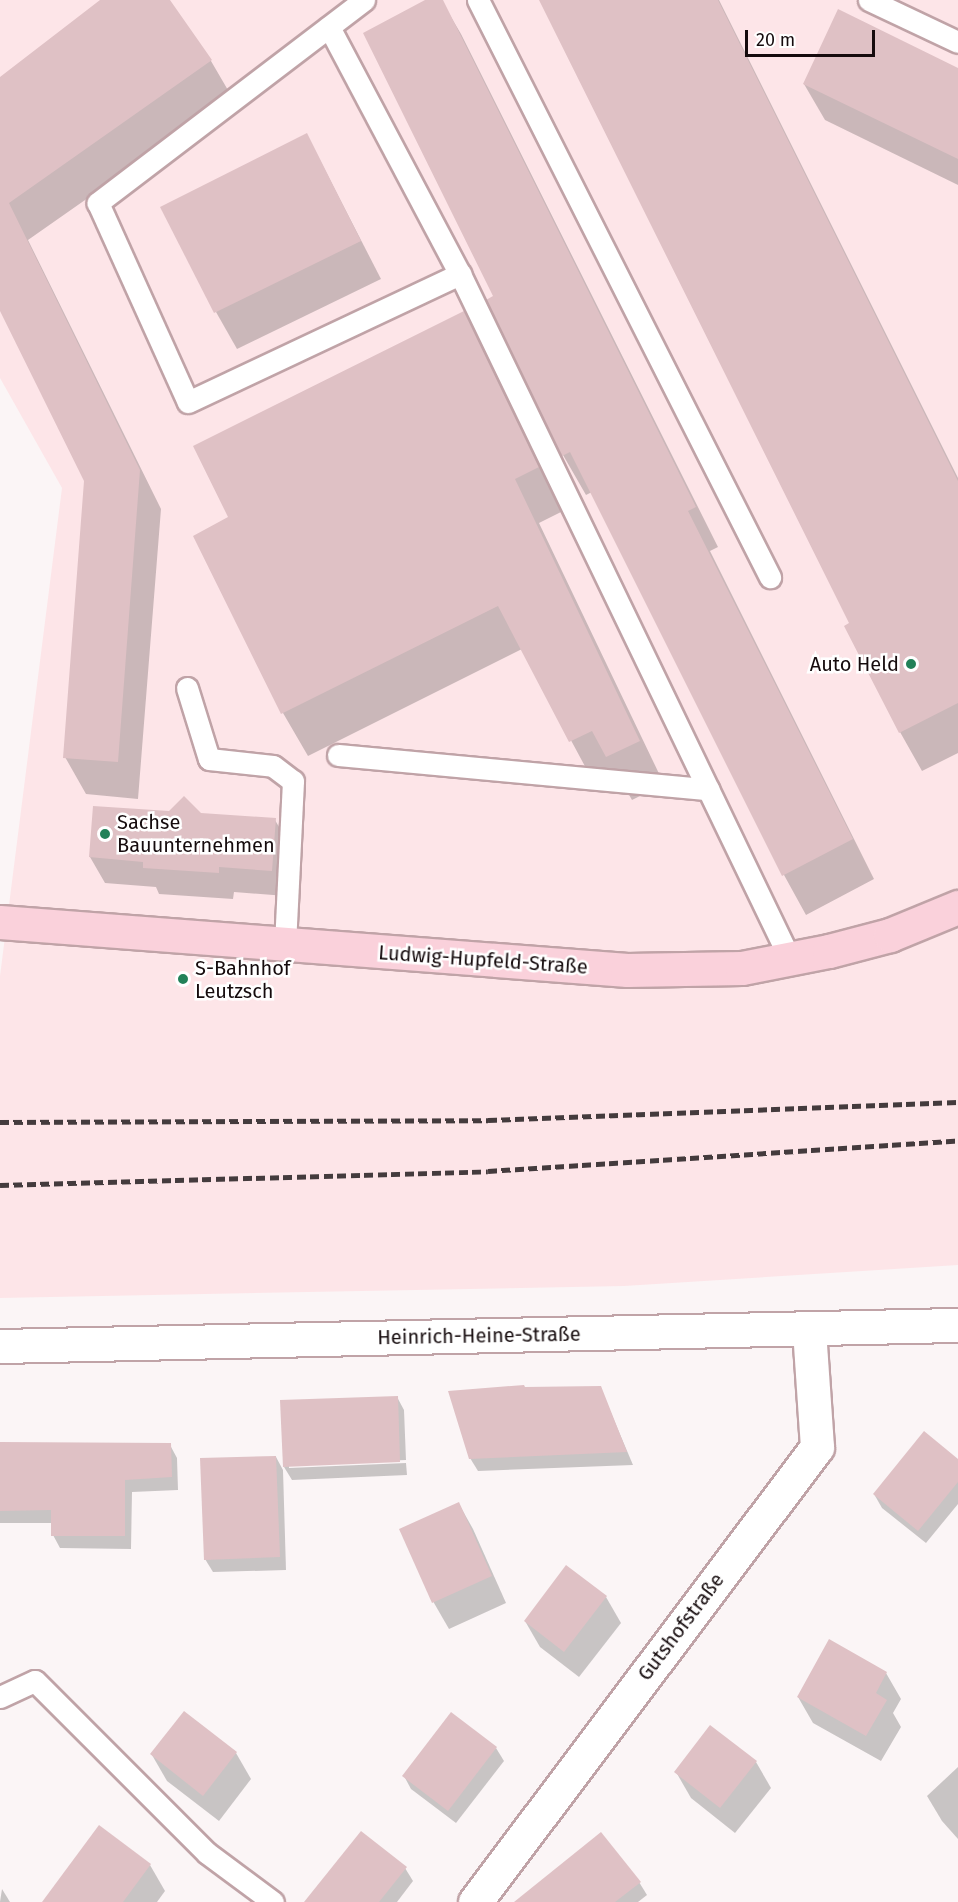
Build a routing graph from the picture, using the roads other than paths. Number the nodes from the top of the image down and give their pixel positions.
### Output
1 (364, 0) edge
2 (477, 0) edge
3 (868, 0) edge
4 (329, 27) junction
5 (958, 42) edge
6 (460, 274) junction
7 (770, 577) dead end
8 (187, 688) dead end
9 (338, 755) dead end
10 (708, 789) junction
11 (954, 915) edge
12 (0, 922) edge
13 (285, 945) junction
14 (789, 959) junction
15 (958, 1325) edge
16 (809, 1329) junction
17 (0, 1346) edge
18 (0, 1697) edge
19 (273, 1902) edge
20 (475, 1902) edge

1 - 4 lane
2 - 7 lane
3 - 5 lane
4 - 6 lane
4 - 6 lane
6 - 10 lane
8 - 13 lane
9 - 10 lane
10 - 14 lane
11 - 14 main road, Ludwig-Hupfeld-Straße
12 - 13 main road, Ludwig-Hupfeld-Straße
13 - 14 main road, Ludwig-Hupfeld-Straße
15 - 16 street, Heinrich-Heine-Straße
16 - 17 street, Heinrich-Heine-Straße
16 - 20 street, Gutshofstraße
18 - 19 lane

